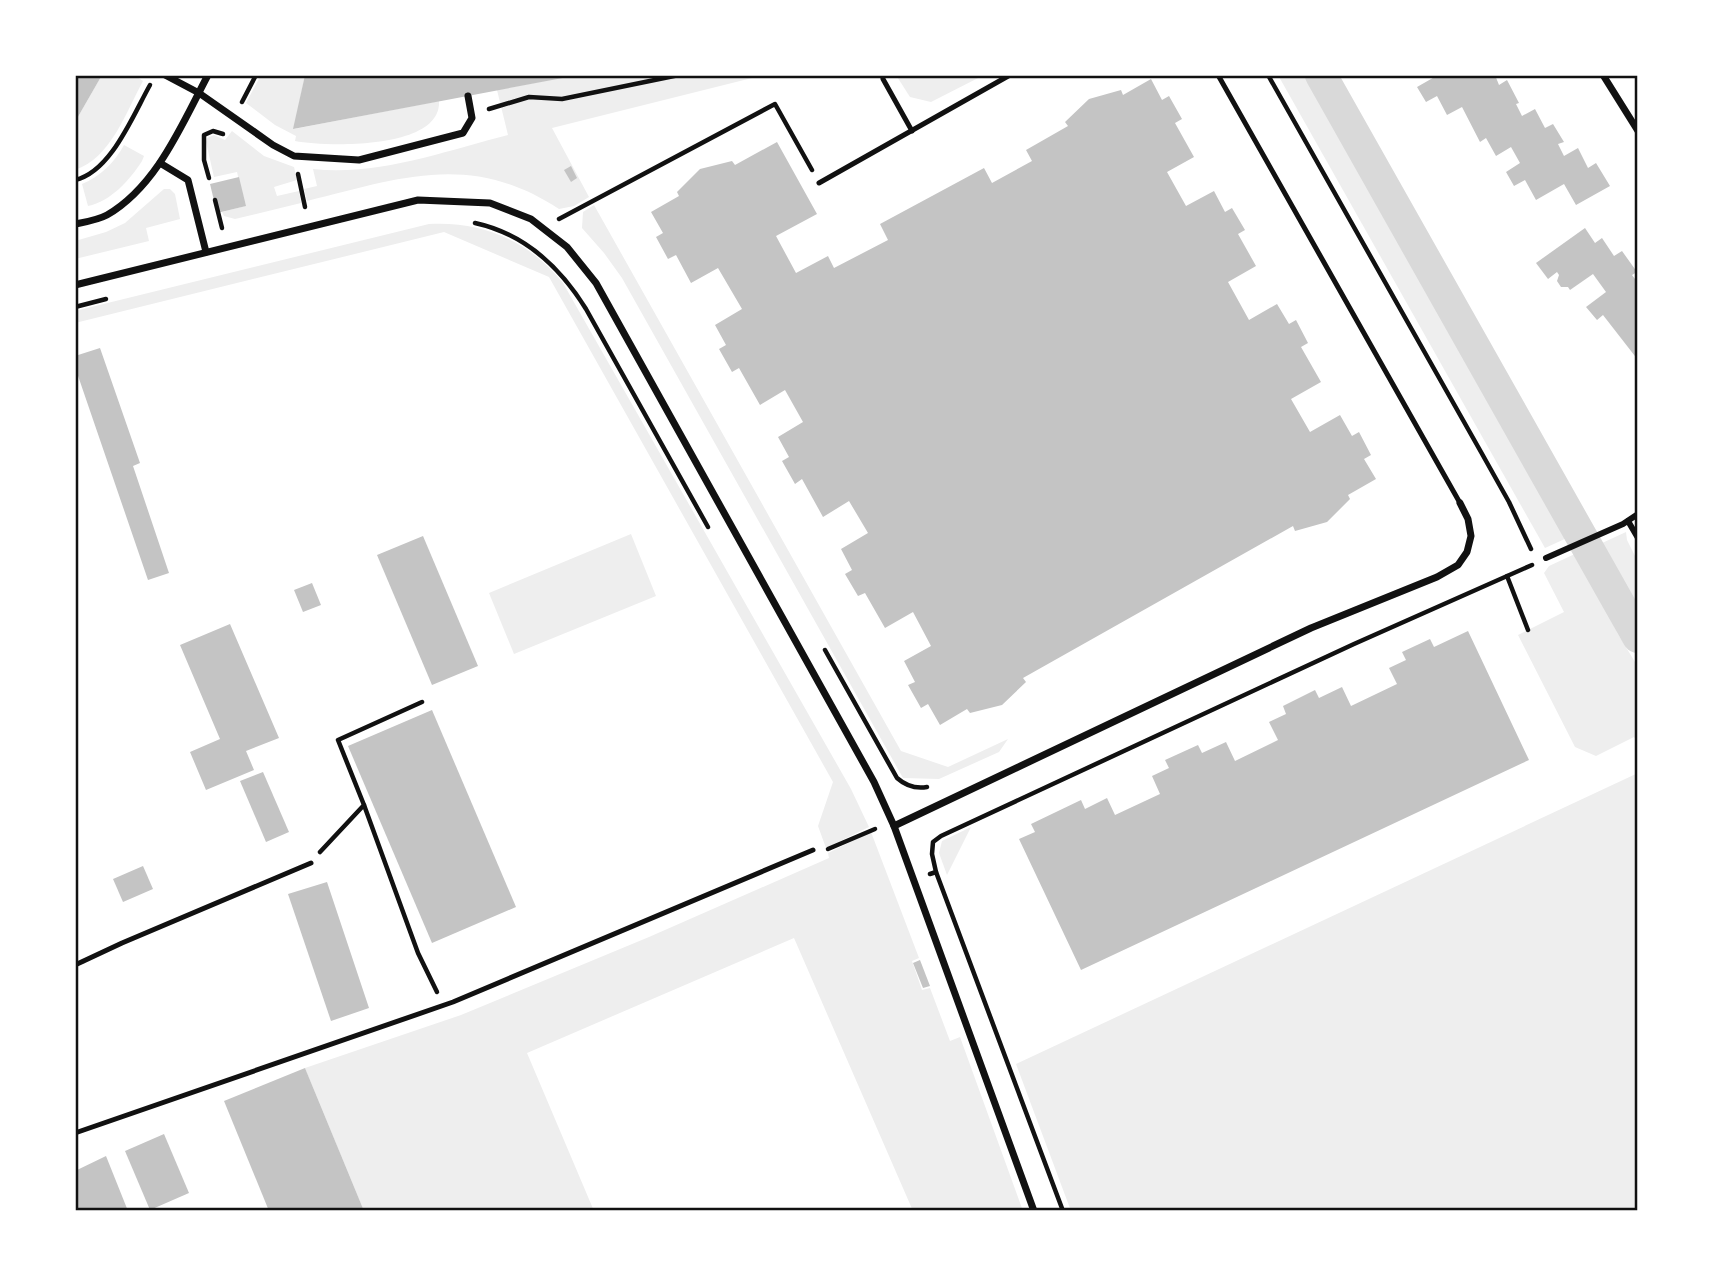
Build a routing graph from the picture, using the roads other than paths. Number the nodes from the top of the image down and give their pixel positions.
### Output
1 (165, 75) edge
2 (208, 75) edge
3 (1010, 75) edge
4 (1218, 75) edge
5 (1603, 75) edge
6 (883, 79) dead end
7 (199, 93) junction
8 (468, 96) dead end
9 (912, 131) junction
10 (1638, 131) edge
11 (160, 163) junction
12 (819, 183) road end
13 (75, 224) edge
14 (206, 252) junction
15 (75, 285) edge
16 (1460, 502) joint
17 (1638, 514) edge
18 (1626, 522) junction
19 (1638, 538) edge
20 (1546, 558) road end
21 (894, 826) junction
22 (813, 850) road end
23 (311, 863) road end
24 (75, 965) edge
25 (75, 1133) edge
26 (1034, 1211) edge

1 - 7 street
2 - 7 street
3 - 9 lane
4 - 16 lane
5 - 10 street
6 - 9 lane
7 - 8 street
7 - 11 street
9 - 12 lane
11 - 13 street
11 - 14 street
14 - 15 street
14 - 21 street
16 - 21 street
17 - 18 street
18 - 19 street
18 - 20 street
21 - 26 street
22 - 25 lane
23 - 24 lane

